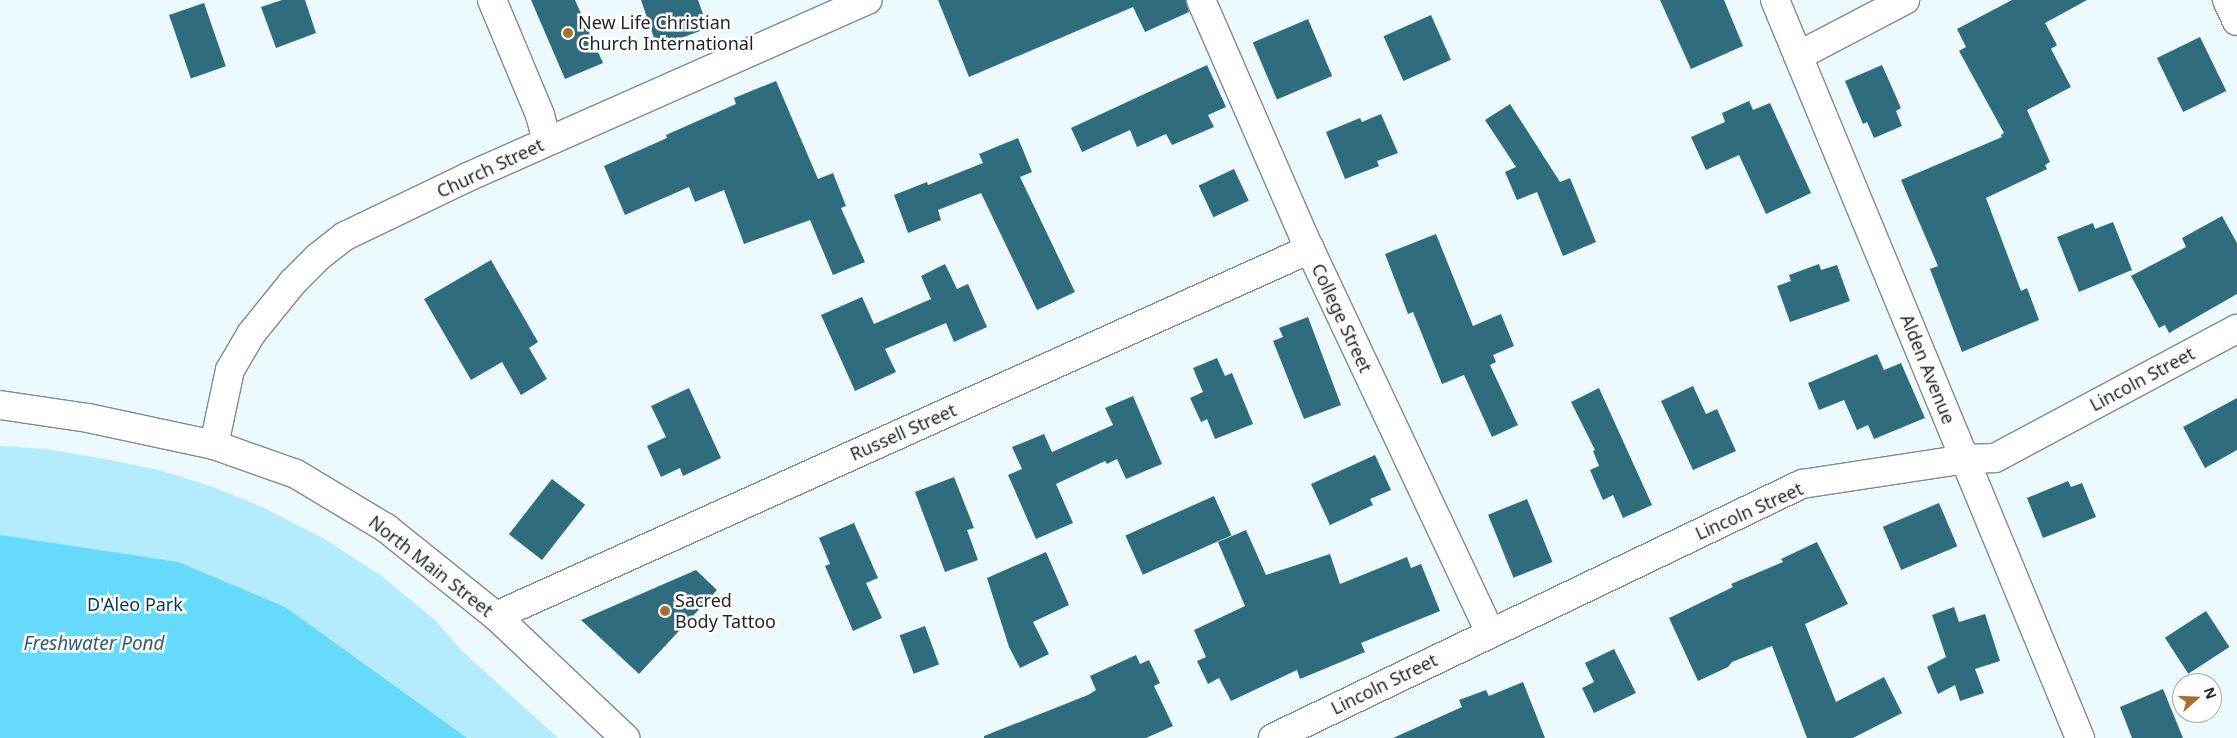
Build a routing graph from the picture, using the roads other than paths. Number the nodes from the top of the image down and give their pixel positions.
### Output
1 (492, 0) edge
2 (868, 0) edge
3 (1201, 0) edge
4 (1775, 0) edge
5 (1905, 0) edge
6 (2227, 0) edge
7 (2237, 21) edge
8 (1798, 56) junction
9 (547, 141) junction
10 (1310, 249) junction
11 (2237, 329) edge
12 (0, 405) edge
13 (214, 445) junction
14 (1965, 459) junction
15 (496, 616) junction
16 (1490, 633) junction
17 (625, 738) edge
18 (1273, 738) edge
19 (2080, 738) edge

1 - 9 street
2 - 9 street, Church Street
3 - 10 street, College Street
4 - 8 street, Alden Avenue
5 - 8 street
6 - 7 street
8 - 14 street, Alden Avenue
9 - 13 street, Church Street
10 - 15 street, Russell Street
10 - 16 street, College Street
11 - 14 street, Lincoln Street
12 - 13 street, North Main Street
13 - 15 street, North Main Street
14 - 16 street, Lincoln Street
14 - 19 street, Alden Avenue
15 - 17 street, North Main Street
16 - 18 street, Lincoln Street

